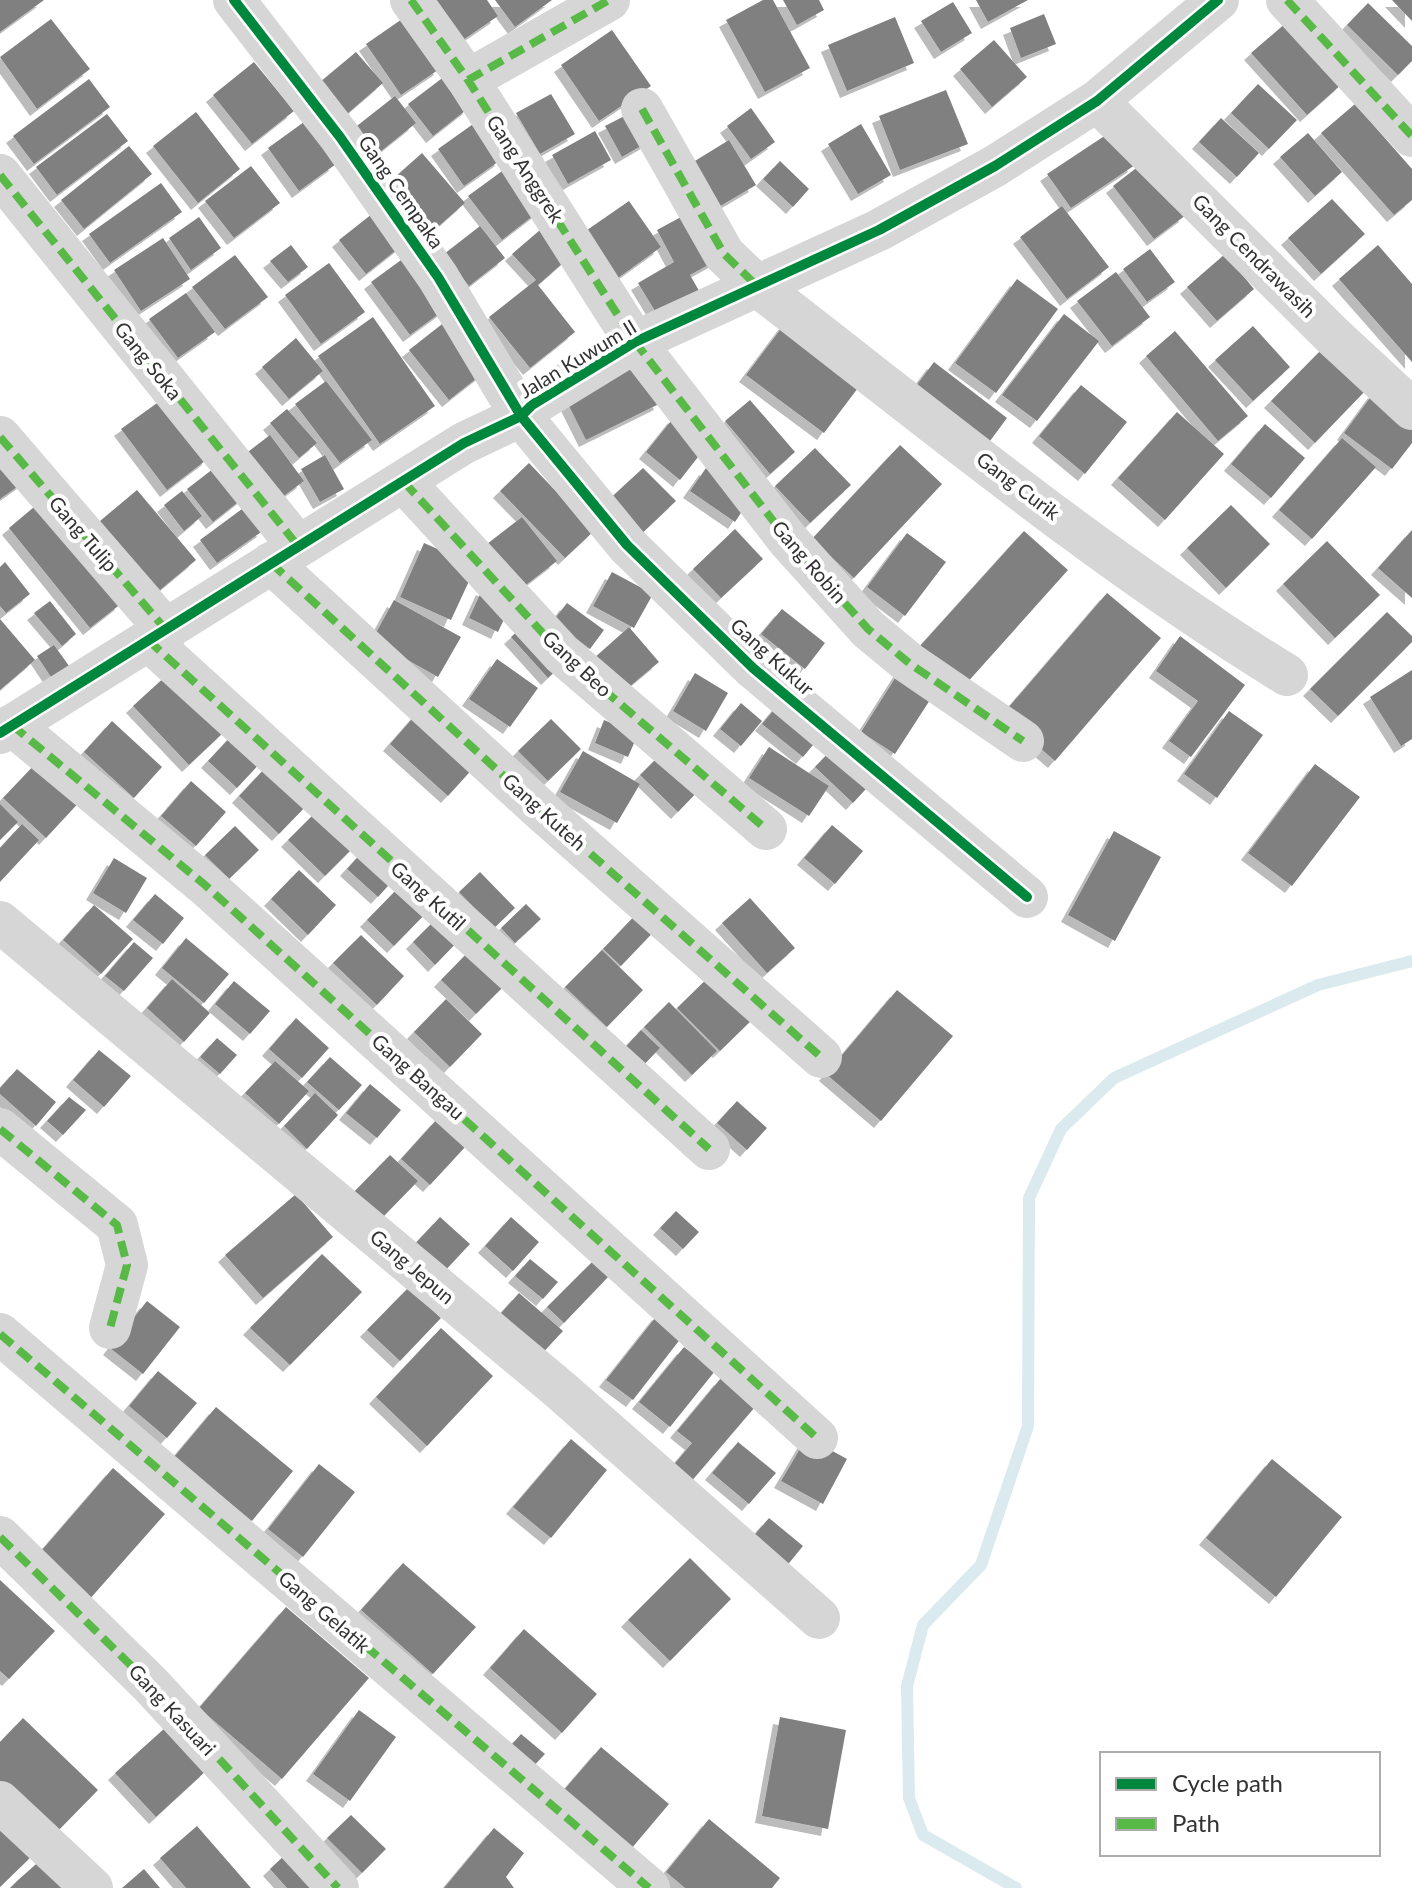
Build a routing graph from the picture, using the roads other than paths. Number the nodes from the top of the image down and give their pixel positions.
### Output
1 (234, 0) edge
2 (411, 0) edge
3 (609, 0) edge
4 (1218, 0) edge
5 (1287, 0) edge
6 (468, 80) junction
7 (1097, 101) junction
8 (642, 109) dead end
9 (1412, 136) edge
10 (0, 175) edge
11 (756, 285) junction
12 (635, 342) junction
13 (1412, 409) edge
14 (521, 416) junction
15 (0, 437) edge
16 (404, 482) junction
17 (284, 555) junction
18 (158, 636) junction
19 (1287, 675) dead end
20 (6, 729) edge
21 (1023, 741) dead end
22 (766, 829) dead end
23 (1027, 897) dead end
24 (0, 922) edge
25 (821, 1057) dead end
26 (0, 1129) edge
27 (709, 1149) dead end
28 (110, 1328) dead end
29 (0, 1334) edge
30 (817, 1438) dead end
31 (0, 1537) edge
32 (819, 1618) dead end
33 (0, 1802) edge
34 (92, 1888) edge
35 (338, 1888) edge
36 (649, 1888) edge

1 - 14 street, Gang Cempaka
2 - 6 street, Gang Anggrek
3 - 6 street
4 - 7 street, Jalan Kuwum II
5 - 9 street
6 - 12 street, Gang Anggrek
7 - 11 street, Jalan Kuwum II
7 - 13 street, Gang Cendrawasih
8 - 11 street, Gang Curik
10 - 17 street, Gang Soka
11 - 12 street, Jalan Kuwum II
11 - 19 street, Gang Curik
12 - 14 street, Jalan Kuwum II
12 - 21 street, Gang Robin
14 - 16 street, Jalan Kuwum II
14 - 23 street, Gang Kukur
15 - 18 street, Gang Tulip
16 - 17 street, Jalan Kuwum II
16 - 22 street, Gang Beo
17 - 18 street, Jalan Kuwum II
17 - 25 street, Gang Kuteh
18 - 20 street, Jalan Kuwum II
18 - 27 street, Gang Kutil
20 - 30 street, Gang Bangau
24 - 32 street, Gang Jepun
26 - 28 street
29 - 36 street, Gang Gelatik
31 - 35 street, Gang Kasuari
33 - 34 street

